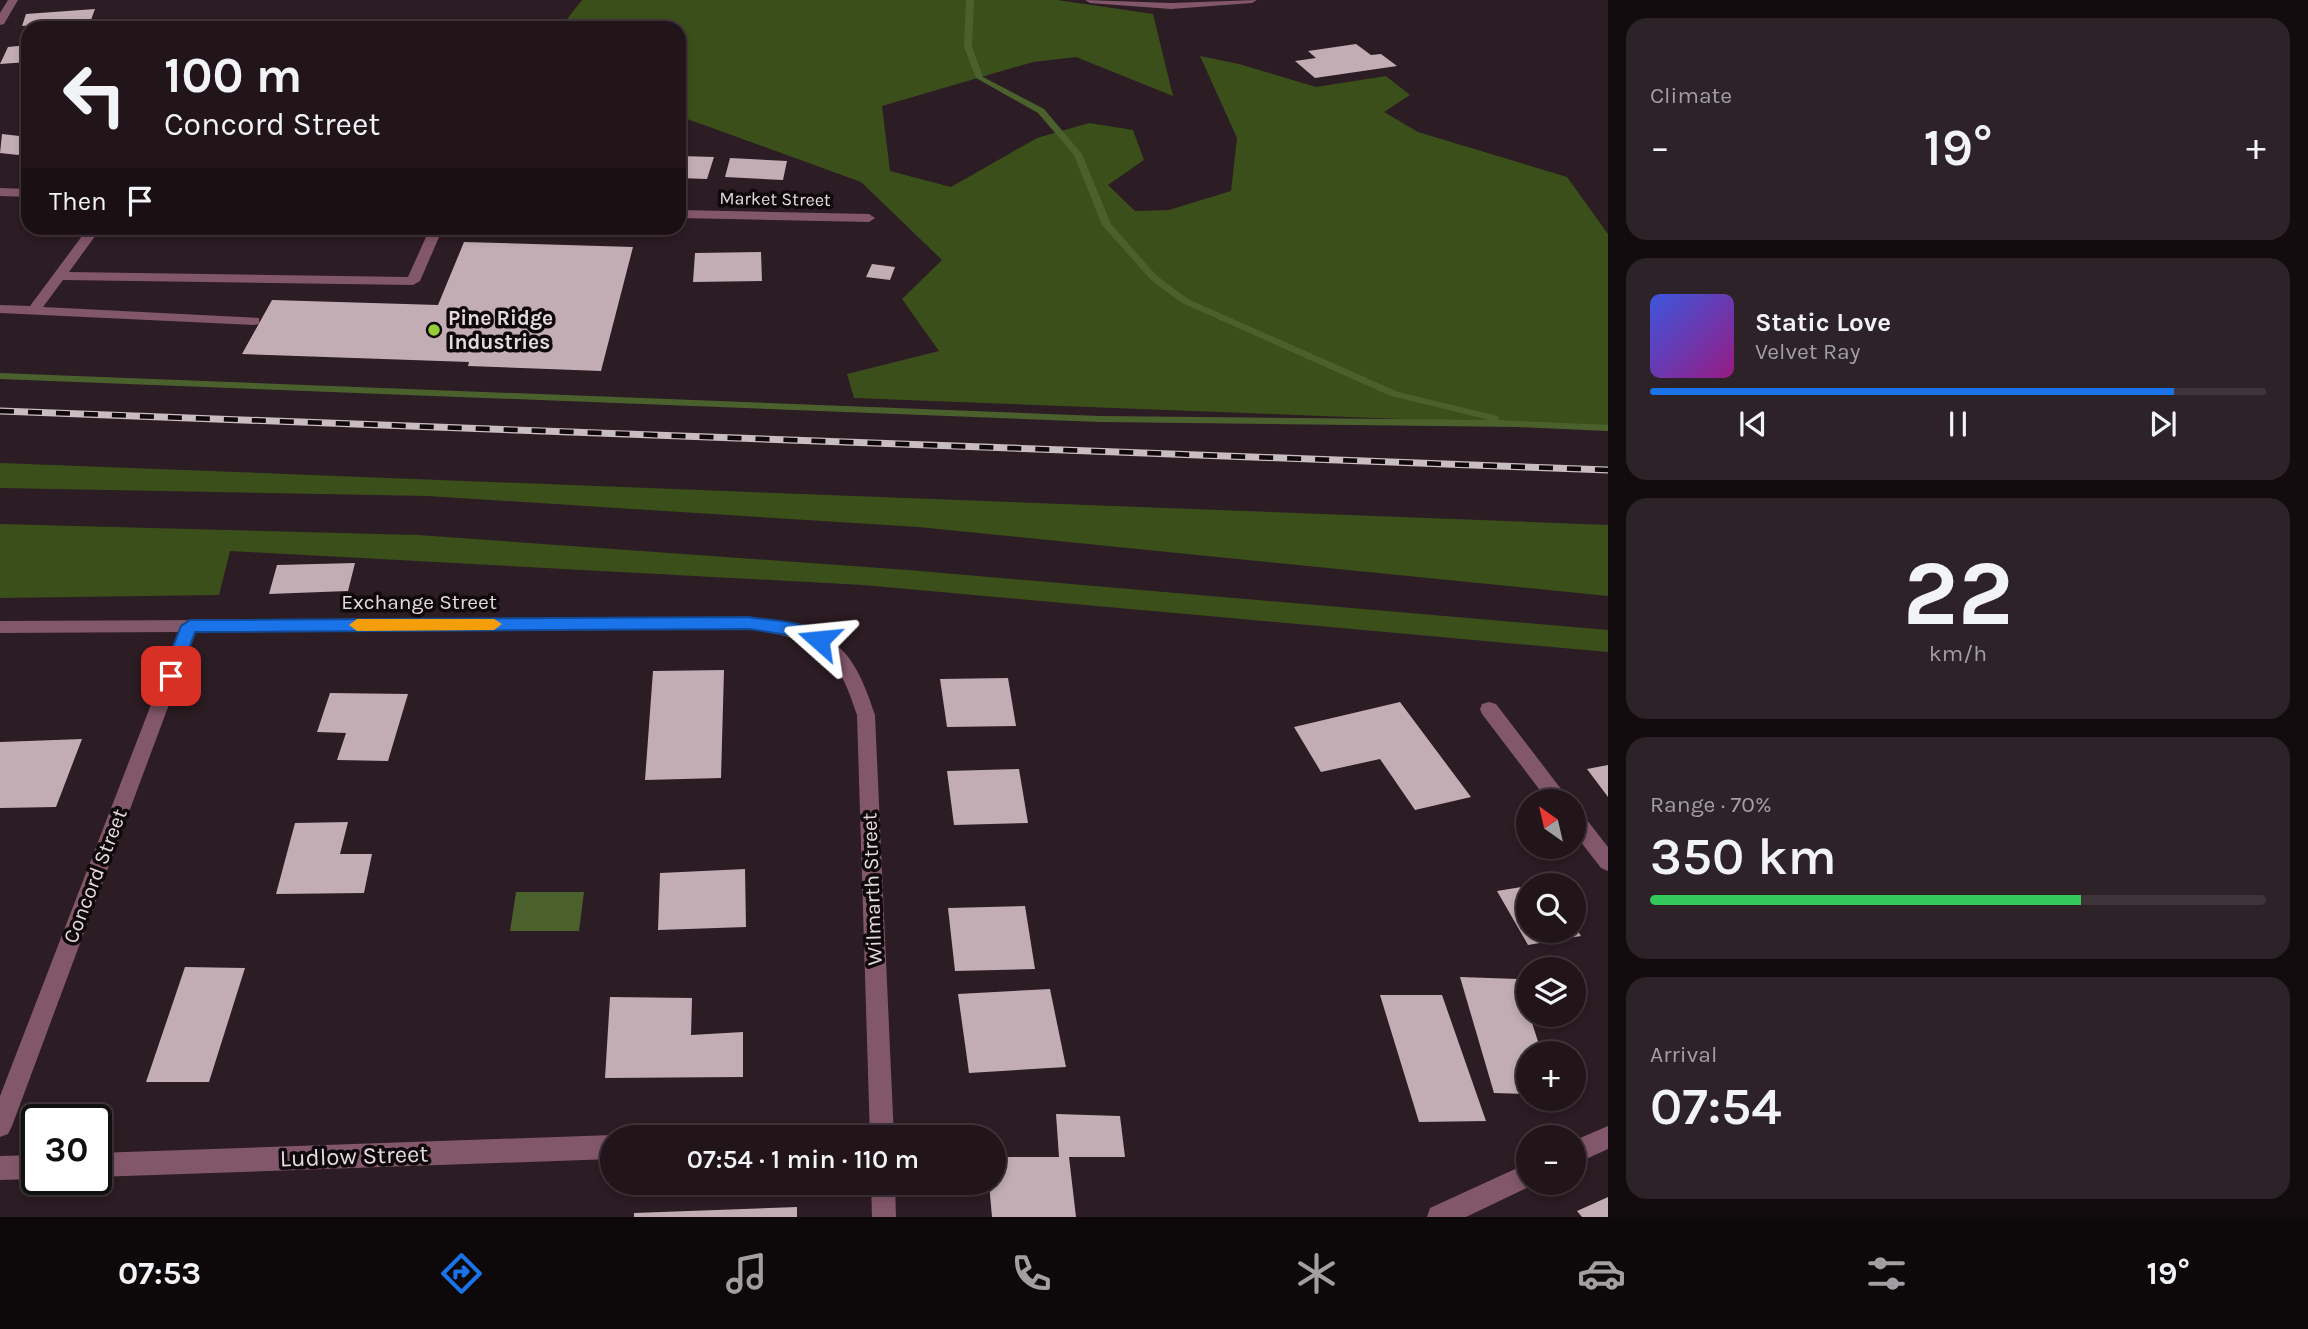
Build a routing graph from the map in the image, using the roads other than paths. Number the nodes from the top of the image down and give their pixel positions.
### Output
1 (13, 0) edge
2 (1090, 0) edge
3 (1252, 0) edge
4 (0, 22) edge
5 (0, 192) edge
6 (21, 193) edge
7 (686, 214) edge
8 (869, 218) dead end
9 (89, 235) edge
10 (433, 235) edge
11 (59, 275) junction
12 (0, 309) edge
13 (34, 310) junction
14 (254, 321) dead end
15 (190, 626) junction
16 (0, 627) edge
17 (835, 648) joint
18 (1489, 709) dead end
19 (1551, 789) edge
20 (1586, 834) edge
21 (1608, 862) edge
22 (882, 1125) edge
23 (0, 1126) edge
24 (1608, 1137) edge
25 (600, 1147) edge
26 (1586, 1147) edge
27 (112, 1164) edge
28 (21, 1167) edge
29 (0, 1168) edge
30 (1516, 1181) edge
31 (883, 1195) edge
32 (884, 1217) edge
33 (1439, 1217) edge

1 - 4 street
2 - 3 street
5 - 6 street
7 - 8 street, Market Street
9 - 11 street
10 - 11 street
11 - 13 street
12 - 13 street
13 - 14 street
15 - 16 street, Exchange Street
15 - 17 street, Exchange Street
15 - 23 street, Concord Street
17 - 22 street, Wilmarth Street
18 - 19 street
20 - 21 street
24 - 26 street
25 - 27 street, Ludlow Street
28 - 29 street
30 - 33 street
31 - 32 street

